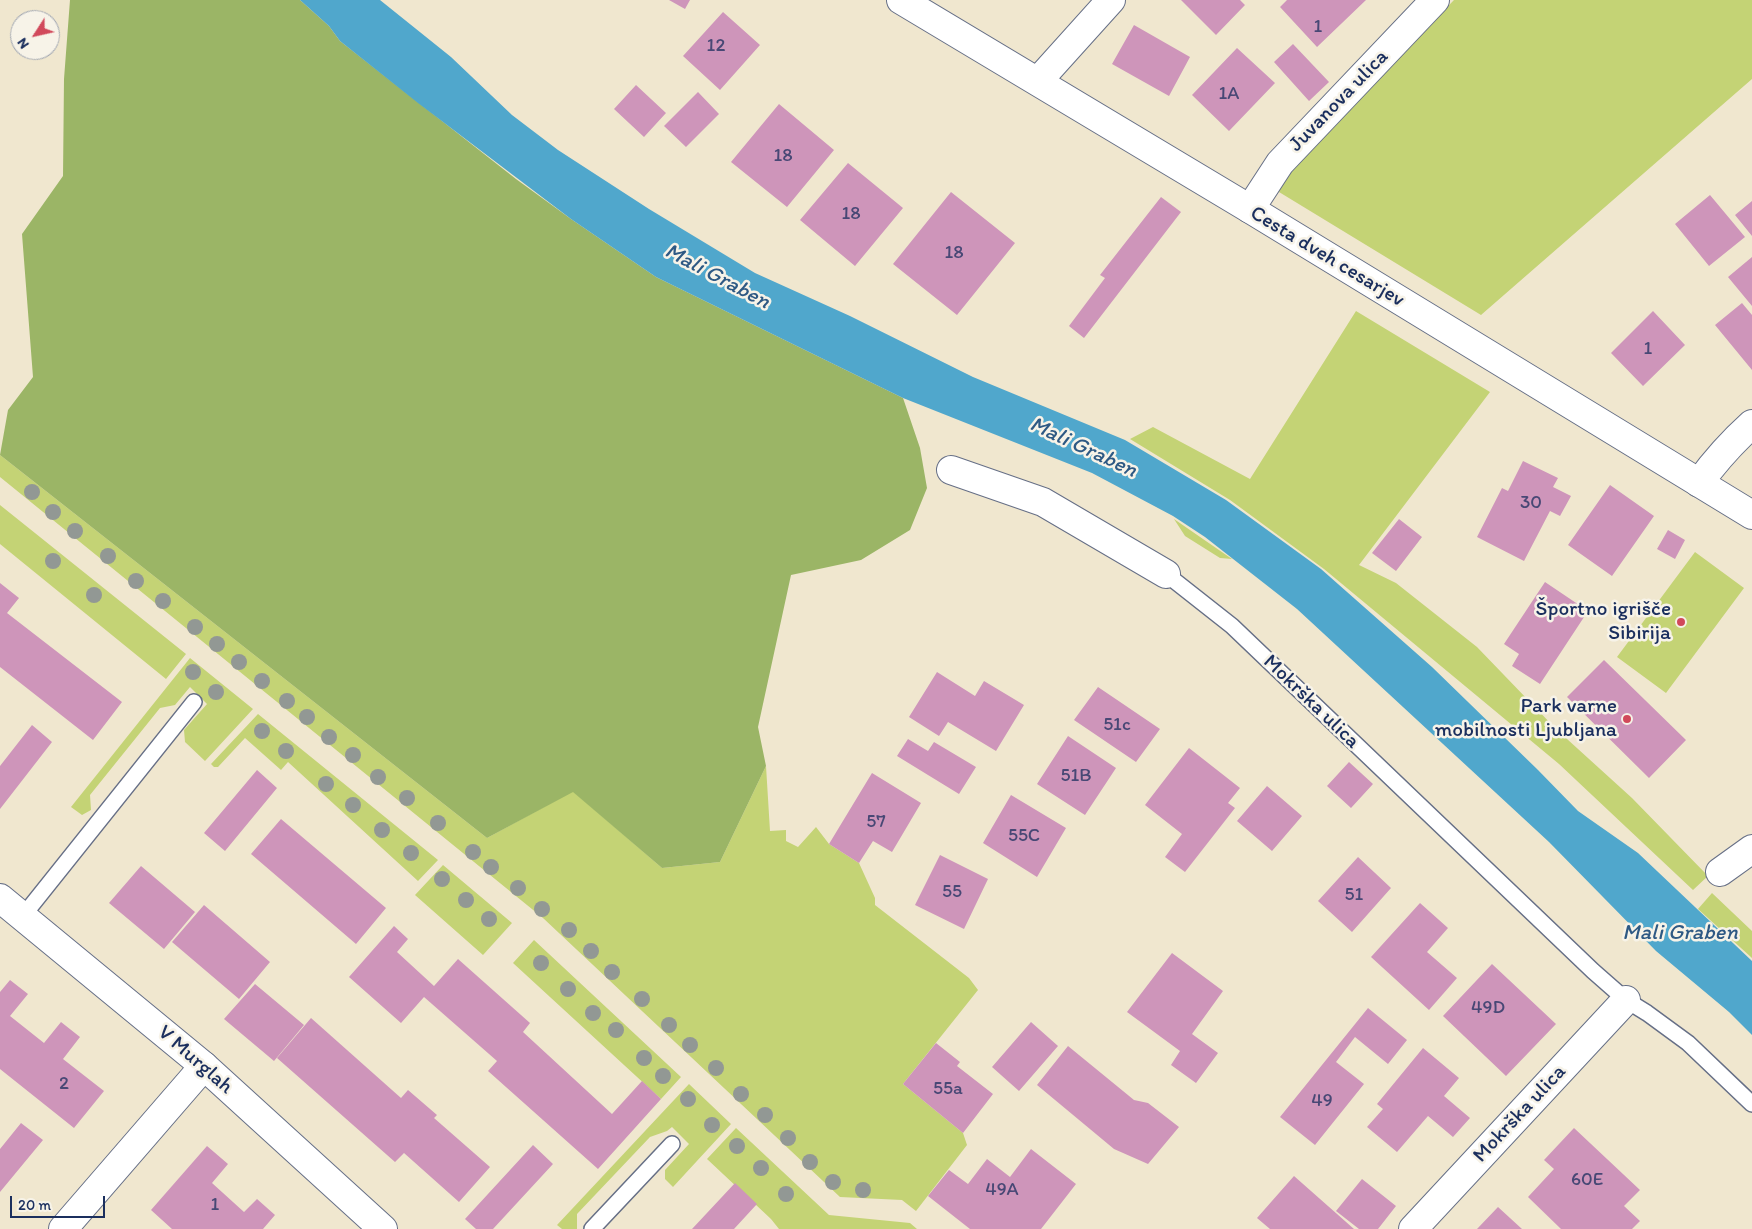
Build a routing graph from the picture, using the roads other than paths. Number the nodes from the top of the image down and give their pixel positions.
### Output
1 (902, 0) edge
2 (1111, 0) edge
3 (1435, 0) edge
4 (1038, 81) junction
5 (1250, 209) junction
6 (1752, 424) edge
7 (951, 470) dead end
8 (1699, 483) junction
9 (1752, 515) edge
10 (1166, 574) joint
11 (194, 702) dead end
12 (1752, 849) edge
13 (1720, 872) dead end
14 (0, 898) edge
15 (23, 916) junction
16 (1626, 1000) junction
17 (204, 1066) junction
18 (1752, 1104) edge
19 (672, 1144) dead end
20 (63, 1229) edge
21 (383, 1229) edge
22 (592, 1229) edge
23 (1413, 1229) edge

1 - 4 street, Cesta dveh cesarjev
2 - 4 street
3 - 5 street, Juvanova ulica
4 - 5 street, Cesta dveh cesarjev
5 - 8 street, Cesta dveh cesarjev
6 - 8 street
7 - 10 street, Mokrška ulica
8 - 9 street, Cesta dveh cesarjev
10 - 16 lane, Mokrška ulica
11 - 15 lane
12 - 13 street
14 - 15 street, V Murglah
15 - 17 street, V Murglah
16 - 18 lane, Mokrška ulica
16 - 23 street, Mokrška ulica
17 - 20 street
17 - 21 street, V Murglah
19 - 22 lane

